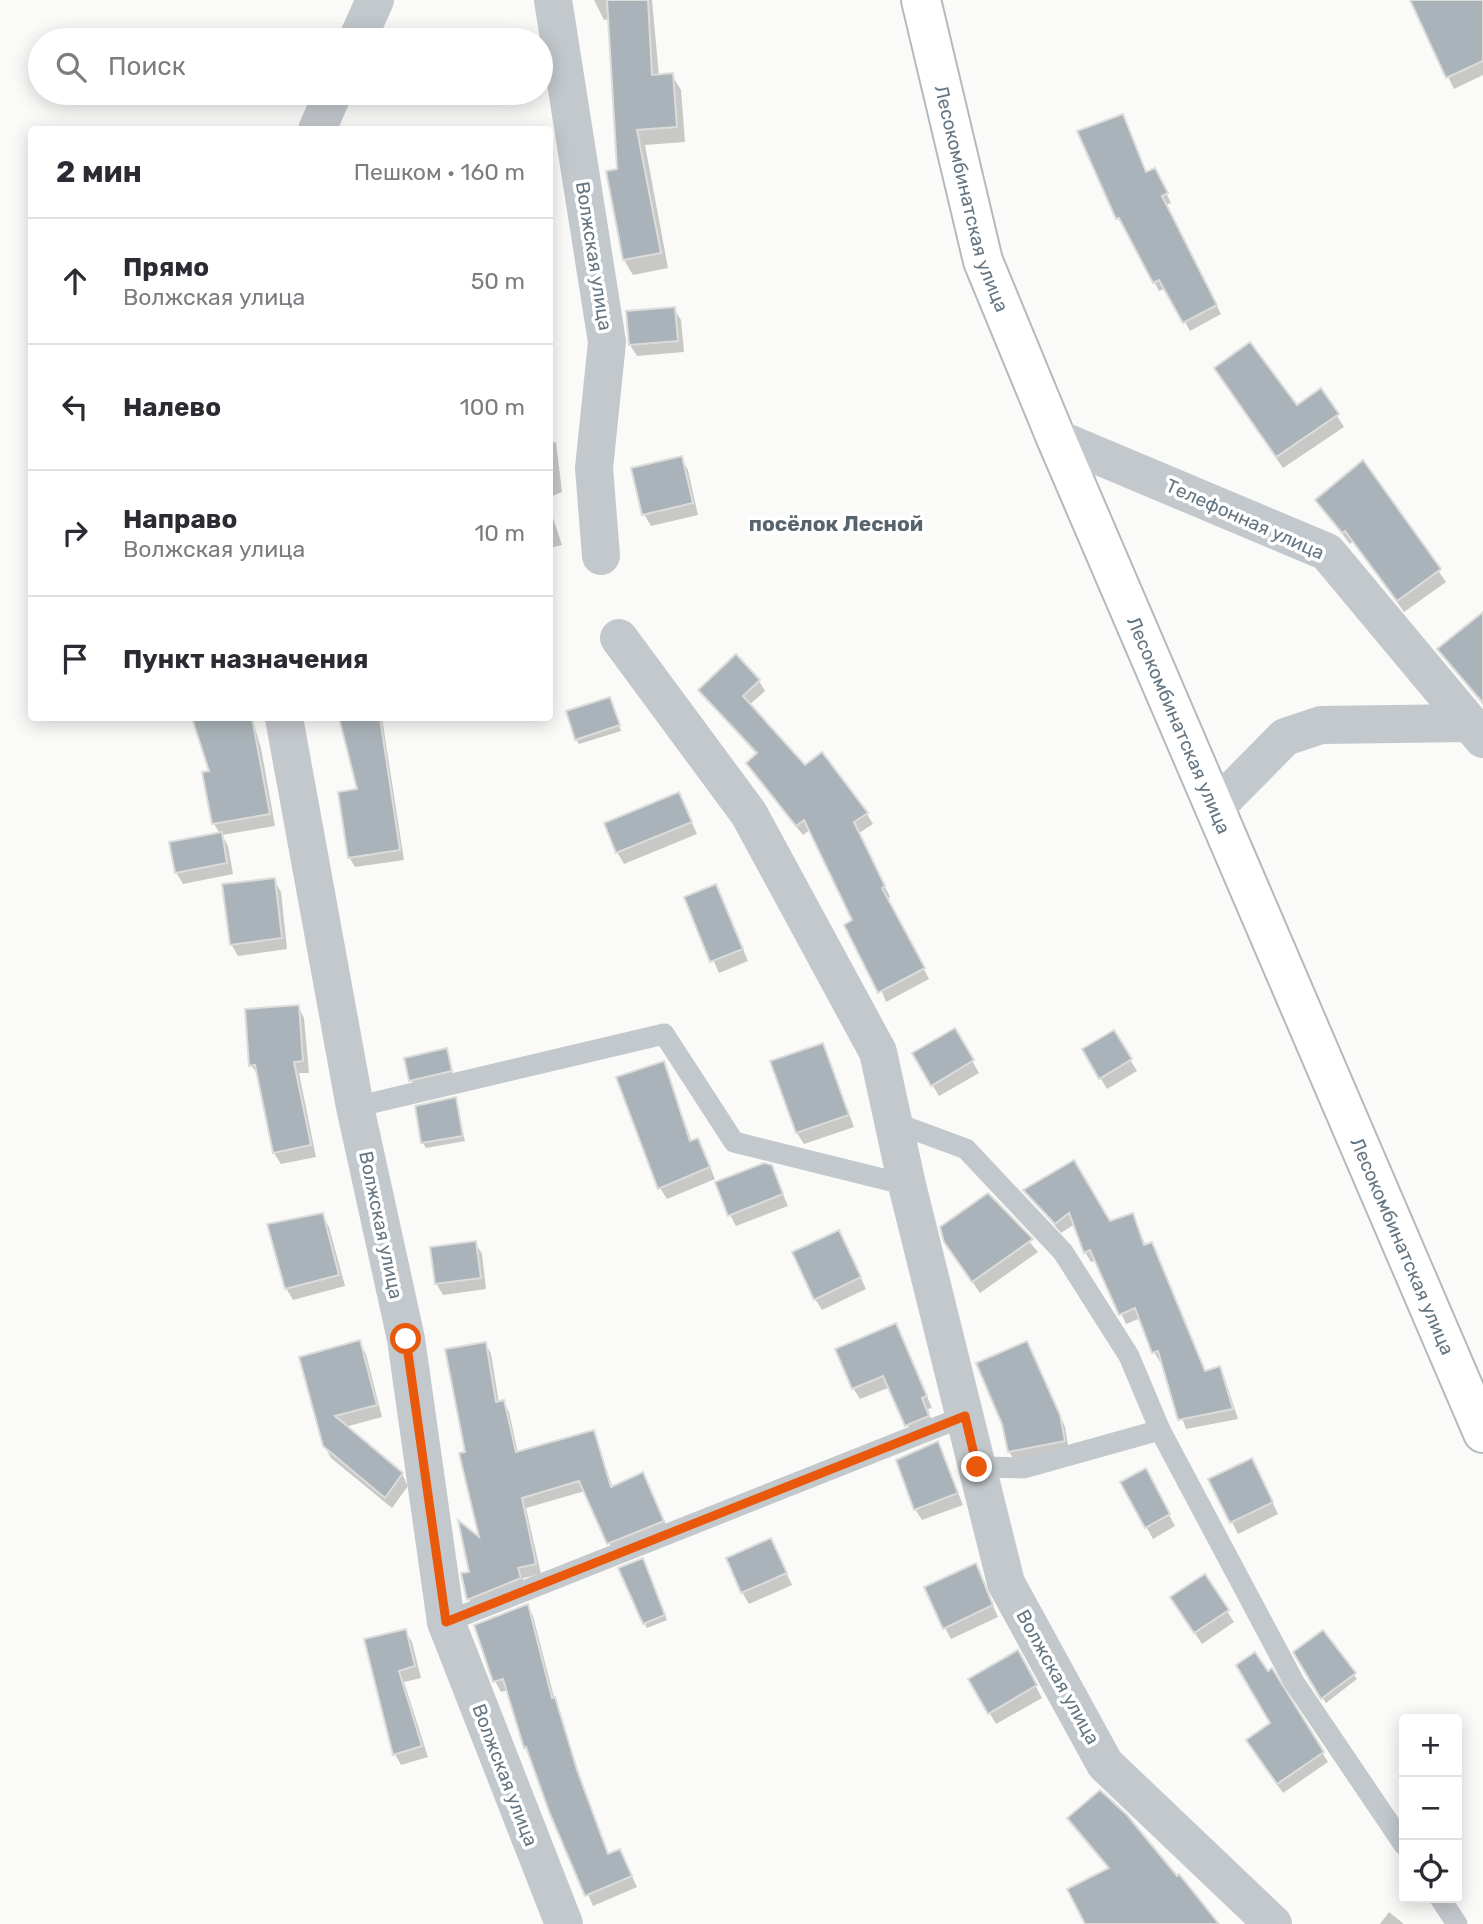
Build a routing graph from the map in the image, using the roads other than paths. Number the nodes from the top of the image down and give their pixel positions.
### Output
1 (375, 0) edge
2 (553, 0) edge
3 (921, 0) edge
4 (362, 28) edge
5 (328, 105) edge
6 (319, 126) edge
7 (1056, 439) junction
8 (601, 556) dead end
9 (619, 638) dead end
10 (285, 721) edge
11 (1476, 731) edge
12 (1215, 808) junction
13 (355, 1107) junction
14 (893, 1122) junction
15 (907, 1185) junction
16 (965, 1416) junction
17 (1160, 1430) junction
18 (1483, 1433) edge
19 (977, 1467) junction
20 (446, 1622) junction
21 (1401, 1840) edge
22 (1443, 1903) edge
23 (564, 1924) edge
24 (1273, 1924) edge
25 (1457, 1924) edge

1 - 4 street
2 - 8 street, Волжская улица
3 - 7 street, Лесокомбинатская улица
5 - 6 street
7 - 11 street, Телефонная улица
7 - 12 street, Лесокомбинатская улица
9 - 14 street, Волжская улица
10 - 13 street, Волжская улица
11 - 12 street
12 - 18 street, Лесокомбинатская улица
13 - 15 lane
13 - 20 street, Волжская улица
14 - 15 street, Волжская улица
14 - 17 lane
15 - 16 street, Волжская улица
16 - 19 street, Волжская улица
16 - 20 lane
17 - 19 lane
17 - 21 lane
19 - 24 street, Волжская улица
20 - 23 street, Волжская улица
22 - 25 lane

